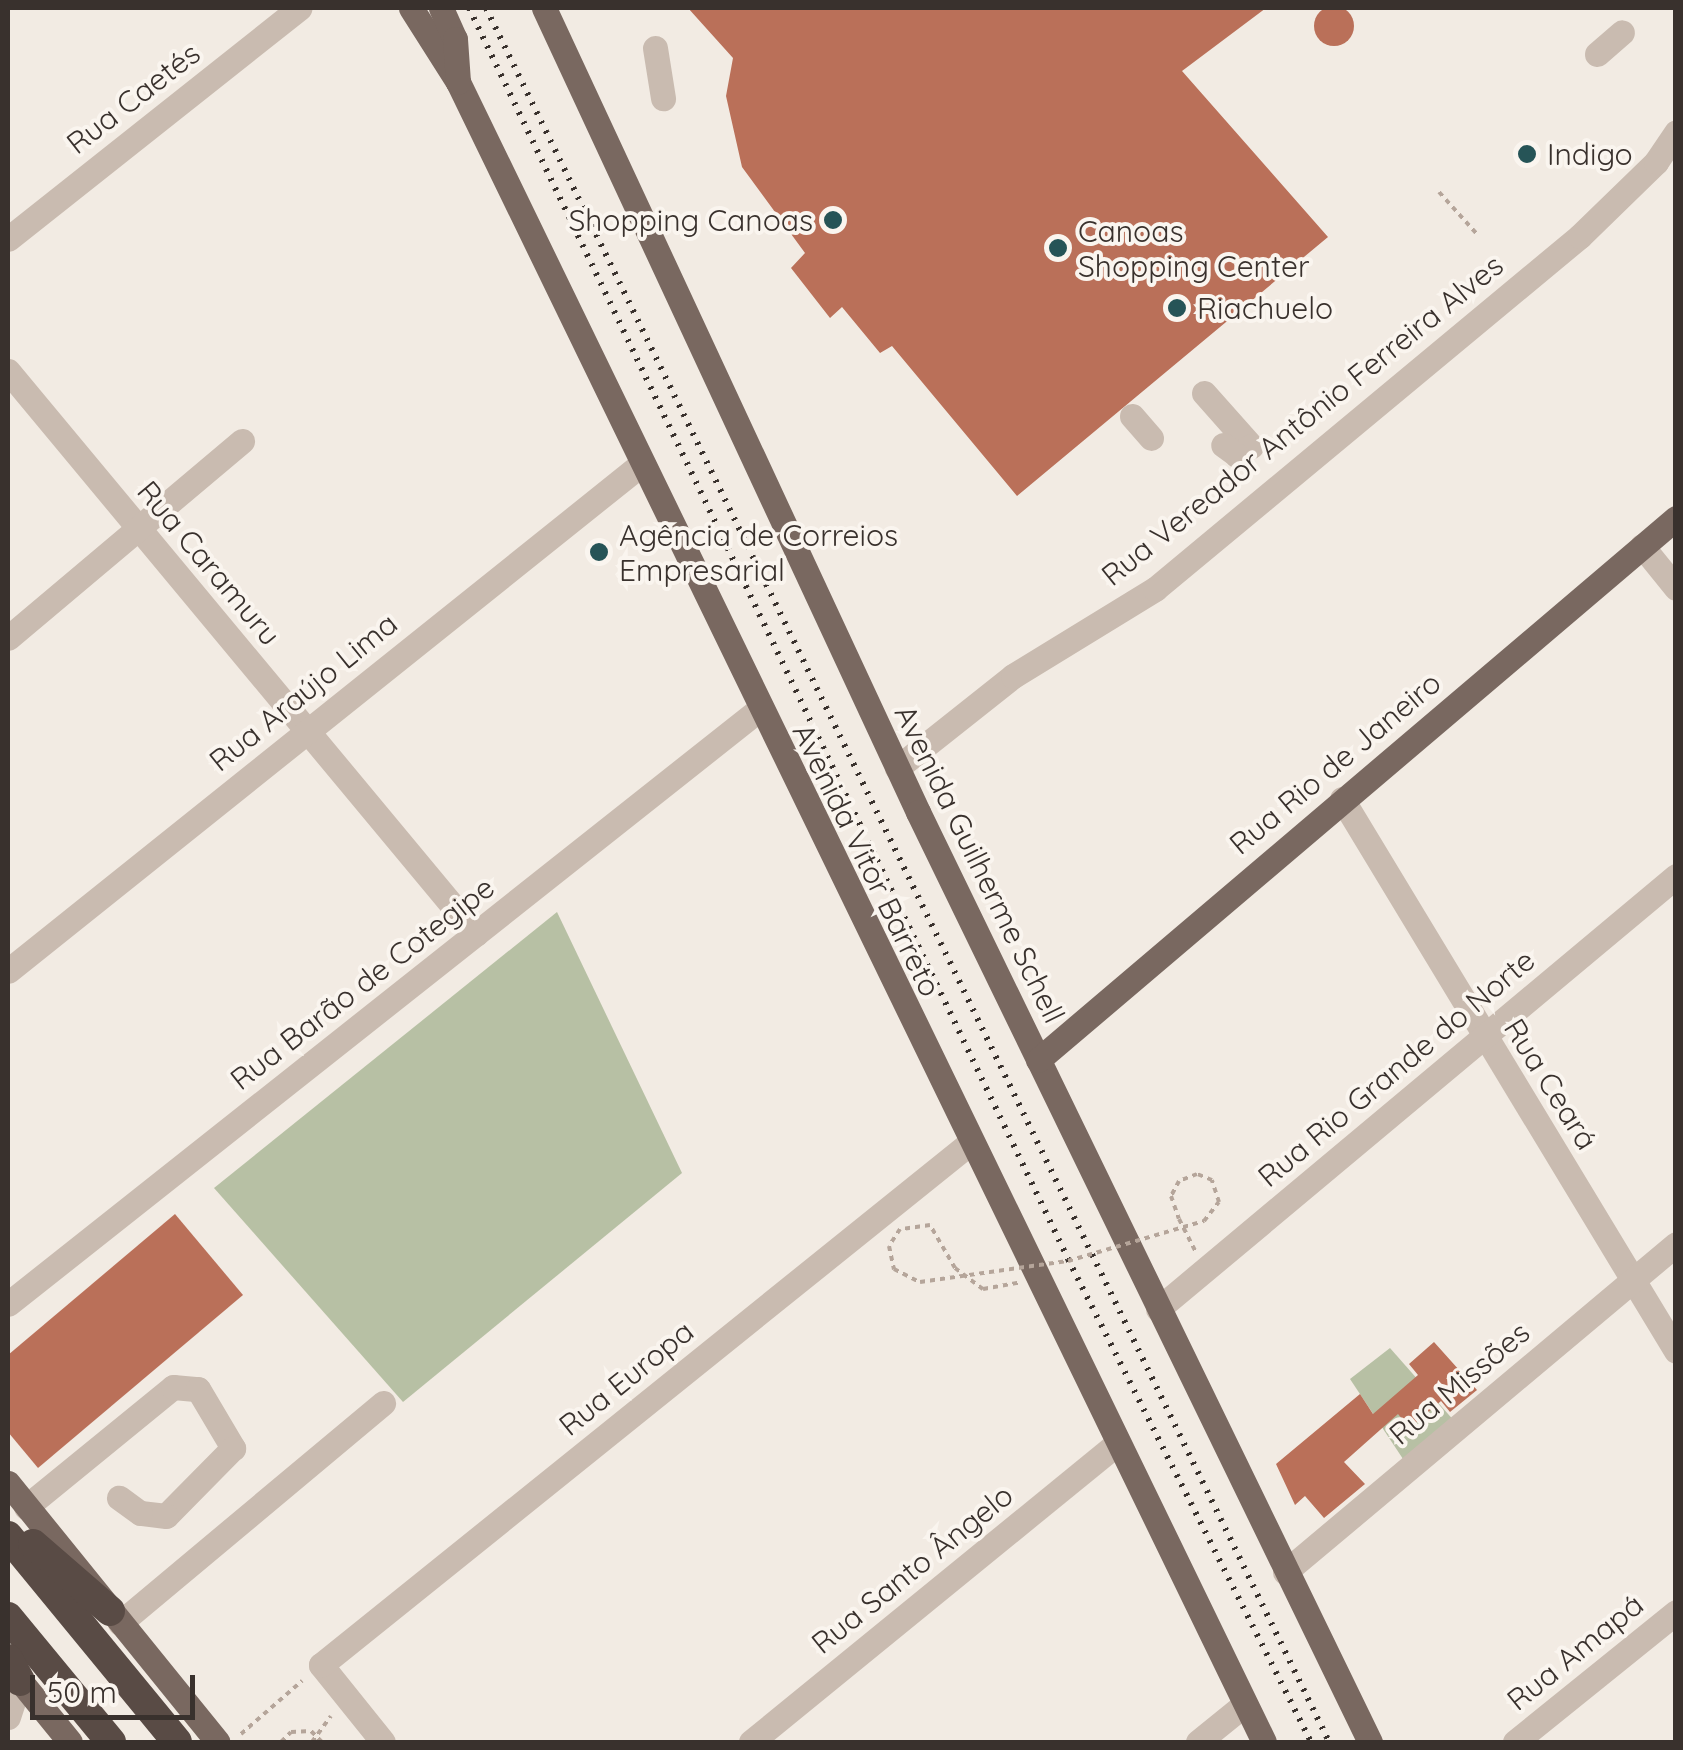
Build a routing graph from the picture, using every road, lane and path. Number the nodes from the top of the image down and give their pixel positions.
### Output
1 (299, 8) edge
2 (411, 8) edge
3 (441, 8) edge
4 (544, 8) edge
5 (1622, 32) dead end
6 (655, 48) dead end
7 (1597, 54) dead end
8 (458, 82) junction
9 (663, 98) dead end
10 (1676, 132) edge
11 (1439, 192) dead end
12 (1476, 233) dead end
13 (8, 239) edge
14 (8, 371) edge
15 (1204, 392) dead end
16 (1132, 416) dead end
17 (1151, 438) dead end
18 (242, 441) dead end
19 (1223, 444) dead end
20 (639, 466) junction
21 (1676, 518) edge
22 (138, 528) junction
23 (1642, 546) junction
24 (1676, 588) edge
25 (8, 638) edge
26 (757, 711) junction
27 (305, 731) junction
28 (897, 768) junction
29 (1342, 798) junction
30 (1676, 876) edge
31 (476, 934) junction
32 (8, 971) edge
33 (1485, 1039) junction
34 (1038, 1060) junction
35 (971, 1142) junction
36 (1676, 1244) edge
37 (1204, 1270) junction
38 (1633, 1279) junction
39 (1038, 1280) junction
40 (8, 1304) edge
41 (1158, 1309) junction
42 (1676, 1351) edge
43 (383, 1403) dead end
44 (1115, 1445) junction
45 (8, 1483) edge
46 (118, 1498) dead end
47 (17, 1514) edge
48 (8, 1536) edge
49 (1285, 1572) junction
50 (1676, 1612) edge
51 (8, 1617) edge
52 (114, 1617) junction
53 (321, 1665) junction
54 (12, 1668) edge
55 (346, 1696) junction
56 (1244, 1704) junction
57 (8, 1717) edge
58 (70, 1742) edge
59 (111, 1742) edge
60 (177, 1742) edge
61 (218, 1742) edge
62 (232, 1742) edge
63 (281, 1742) edge
64 (312, 1742) edge
65 (322, 1742) edge
66 (383, 1742) edge
67 (750, 1742) edge
68 (1198, 1742) edge
69 (1264, 1742) edge
70 (1370, 1742) edge
71 (1515, 1742) edge

1 - 13 street, Rua Caetés
2 - 8 main road, Avenida Vitor Barreto
3 - 8 main road
4 - 28 main road, Avenida Guilherme Schell
5 - 7 street
6 - 9 street
8 - 20 main road, Avenida Vitor Barreto
10 - 28 street, Rua Vereador Antônio Ferreira Alves
11 - 12 path
14 - 22 street, Rua Caramuru
15 - 19 street
16 - 17 street
18 - 22 street
20 - 26 main road, Avenida Vitor Barreto
20 - 27 street, Rua Araújo Lima
21 - 23 main road, Rua Rio de Janeiro
22 - 25 street
22 - 27 street, Rua Caramuru
23 - 24 street
23 - 29 main road, Rua Rio de Janeiro
26 - 31 street, Rua Barão de Cotegipe
26 - 35 main road, Avenida Vitor Barreto
27 - 31 street, Rua Caramuru
27 - 32 street, Rua Araújo Lima
28 - 34 main road, Avenida Guilherme Schell
29 - 33 street, Rua Ceará
29 - 34 main road, Rua Rio de Janeiro
30 - 33 street, Rua Rio Grande do Norte
31 - 40 street, Rua Barão de Cotegipe
33 - 37 street, Rua Rio Grande do Norte
33 - 38 street, Rua Ceará
34 - 41 main road, Avenida Guilherme Schell
35 - 39 main road, Avenida Vitor Barreto
35 - 53 street, Rua Europa
36 - 38 street, Rua Missões
37 - 39 path, bridge
37 - 41 street, Rua Rio Grande do Norte
38 - 42 street, Rua Ceará
38 - 49 street, Rua Missões
39 - 44 main road, Avenida Vitor Barreto
41 - 49 main road, Avenida Guilherme Schell
43 - 52 street
44 - 56 main road, Avenida Vitor Barreto
44 - 67 street, Rua Santo Ângelo
45 - 47 main road
46 - 47 street
47 - 52 highway
48 - 60 highway
49 - 70 main road, Avenida Guilherme Schell
50 - 71 street, Rua Amapá
51 - 59 highway
52 - 61 main road
53 - 55 street
53 - 62 path
54 - 57 street
54 - 58 main road
55 - 64 path
55 - 66 street
56 - 68 street
56 - 69 main road, Avenida Vitor Barreto
63 - 65 path, bridge

